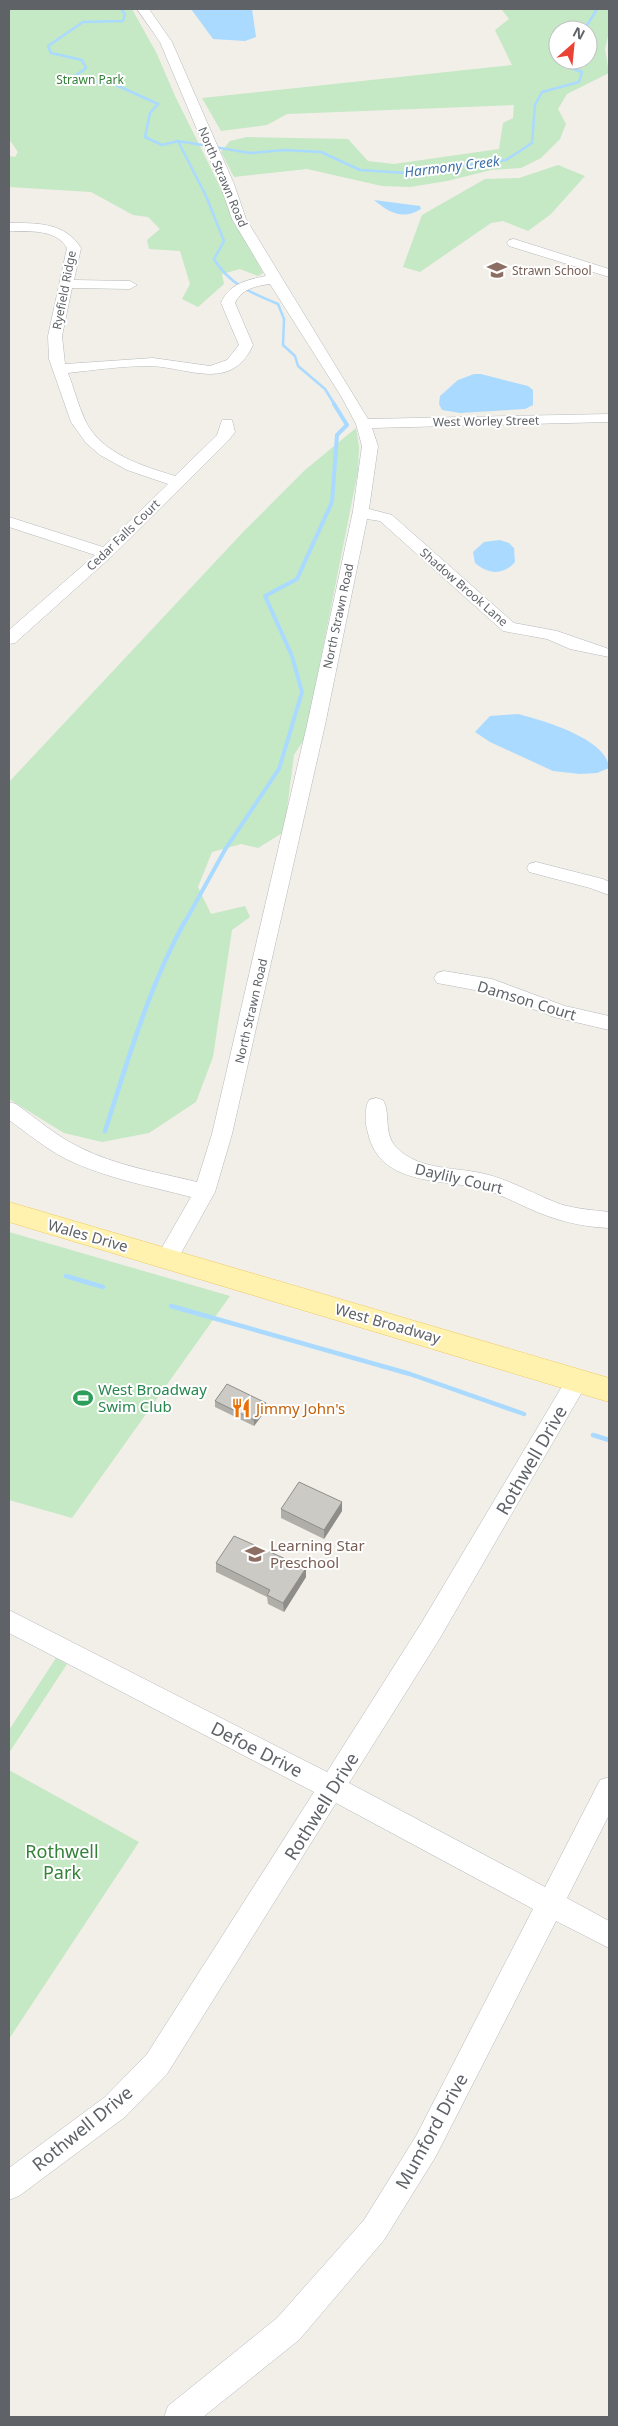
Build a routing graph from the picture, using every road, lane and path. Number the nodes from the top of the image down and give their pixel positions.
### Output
1 (143, 9) edge
2 (14, 227) edge
3 (514, 243) dead end
4 (609, 273) edge
5 (274, 279) junction
6 (66, 284) junction
7 (130, 285) dead end
8 (60, 369) junction
9 (609, 418) edge
10 (227, 423) dead end
11 (363, 424) junction
12 (178, 482) junction
13 (360, 513) junction
14 (9, 522) edge
15 (106, 553) junction
16 (9, 639) edge
17 (606, 653) dead end
18 (536, 868) dead end
19 (609, 889) edge
20 (444, 978) dead end
21 (609, 1022) edge
22 (376, 1105) dead end
23 (9, 1108) edge
24 (204, 1192) junction
25 (9, 1212) edge
26 (609, 1220) edge
27 (167, 1258) junction
28 (578, 1379) junction
29 (609, 1390) edge
30 (9, 1621) edge
31 (333, 1788) junction
32 (609, 1788) edge
33 (550, 1903) junction
34 (609, 1935) edge
35 (9, 2186) edge
36 (192, 2413) edge

1 - 5 street, North Strawn Road
2 - 6 street, Ryefield Ridge
3 - 4 street
5 - 8 street
5 - 11 street, North Strawn Road
6 - 7 street
6 - 8 street, Ryefield Ridge
8 - 12 street, Ryefield Ridge
9 - 11 street, West Worley Street
10 - 12 street, Cedar Falls Court
11 - 13 street, North Strawn Road
12 - 15 street, Cedar Falls Court
13 - 17 street, Shadow Brook Lane
13 - 24 street, North Strawn Road
14 - 15 street
15 - 16 street, Cedar Falls Court
18 - 19 street
20 - 21 street, Damson Court
22 - 26 street, Daylily Court
23 - 24 street
24 - 27 street, North Strawn Road
25 - 27 main road, Wales Drive
27 - 28 main road, West Broadway
28 - 29 main road, West Broadway
28 - 31 street, Rothwell Drive
30 - 31 street, Defoe Drive
31 - 33 street, Defoe Drive
31 - 35 street, Rothwell Drive
32 - 33 street, Mumford Drive
33 - 34 street, Defoe Drive
33 - 36 street, Mumford Drive

